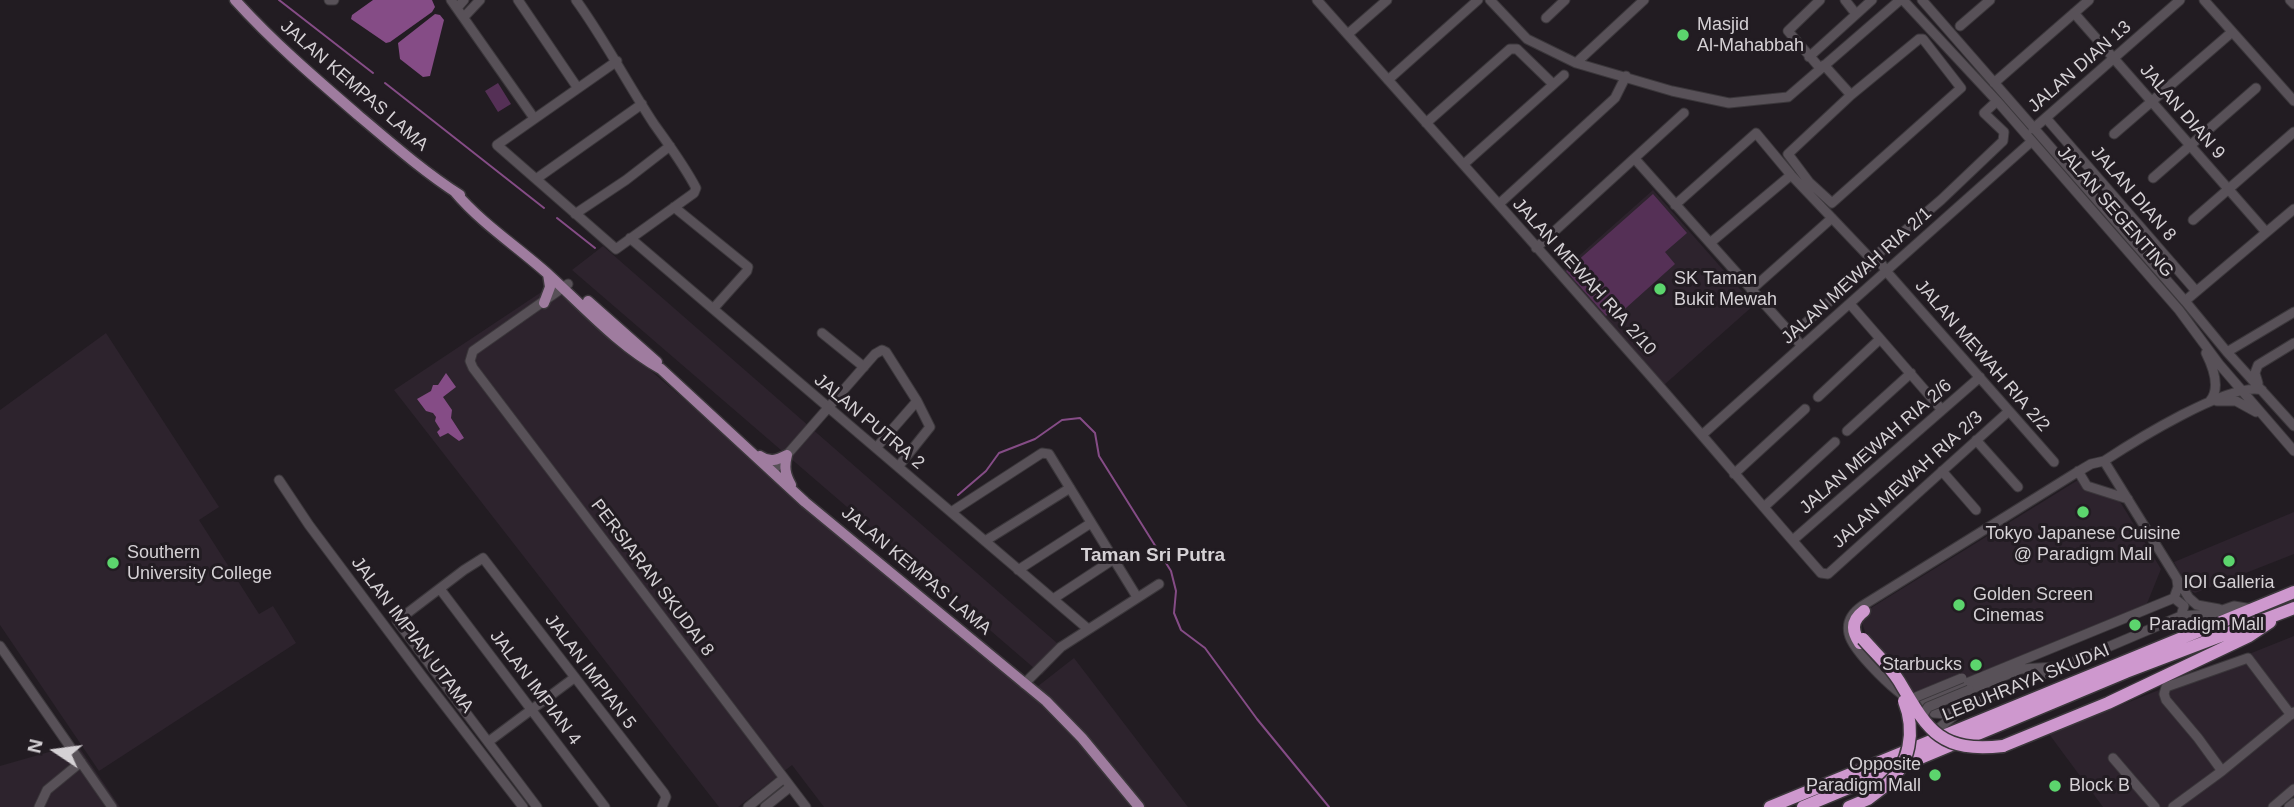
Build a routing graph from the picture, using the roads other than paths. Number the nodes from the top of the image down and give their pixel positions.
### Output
1 (235, 0) edge
2 (464, 0) edge
3 (481, 0) edge
4 (518, 0) edge
5 (576, 0) edge
6 (1317, 0) edge
7 (1387, 0) edge
8 (1478, 0) edge
9 (1490, 0) edge
10 (1565, 0) edge
11 (1643, 0) edge
12 (1820, 0) edge
13 (1845, 0) edge
14 (1872, 0) edge
15 (1901, 0) edge
16 (1922, 0) edge
17 (1990, 0) edge
18 (2090, 0) edge
19 (2180, 0) edge
20 (2204, 0) edge
21 (2290, 0) edge
22 (454, 4) edge
23 (2294, 4) edge
24 (2074, 13) junction
25 (1856, 14) junction
26 (464, 17) junction
27 (1546, 18) dead end
28 (1960, 26) dead end
29 (2232, 32) junction
30 (1348, 34) junction
31 (1809, 57) junction
32 (2114, 58) junction
33 (617, 61) junction
34 (1576, 63) junction
35 (1822, 67) junction
36 (1564, 75) dead end
37 (1626, 76) junction
38 (1388, 80) junction
39 (1994, 83) junction
40 (1553, 84) junction
41 (577, 88) junction
42 (2256, 88) dead end
43 (2290, 90) edge
44 (1851, 95) junction
45 (1997, 101) junction
46 (2152, 102) junction
47 (2294, 102) edge
48 (642, 104) junction
49 (1684, 113) dead end
50 (534, 118) junction
51 (2046, 118) junction
52 (1426, 123) junction
53 (2033, 129) junction
54 (2294, 132) edge
55 (2114, 134) dead end
56 (2032, 141) junction
57 (668, 142) junction
58 (2190, 146) junction
59 (1634, 159) junction
60 (1464, 164) junction
61 (1791, 175) junction
62 (2153, 178) dead end
63 (536, 179) junction
64 (2228, 189) junction
65 (456, 192) junction
66 (1499, 204) junction
67 (1675, 205) junction
68 (674, 207) junction
69 (2294, 209) edge
70 (576, 214) junction
71 (1832, 218) junction
72 (2193, 220) dead end
73 (2266, 232) junction
74 (630, 239) junction
75 (1710, 243) junction
76 (1536, 248) junction
77 (1886, 271) junction
78 (548, 274) junction
79 (566, 287) junction
80 (1751, 289) junction
81 (2196, 291) junction
82 (2185, 301) junction
83 (544, 303) junction
84 (1850, 304) junction
85 (713, 309) junction
86 (2294, 312) edge
87 (2193, 328) junction
88 (822, 333) dead end
89 (1792, 335) junction
90 (1881, 339) junction
91 (2294, 343) edge
92 (1802, 346) junction
93 (2227, 352) junction
94 (864, 367) junction
95 (2242, 369) junction
96 (1911, 373) junction
97 (1980, 377) junction
98 (2260, 388) junction
99 (2241, 390) junction
100 (1818, 397) dead end
101 (917, 401) junction
102 (2210, 401) junction
103 (828, 408) junction
104 (1805, 409) dead end
105 (1942, 410) junction
106 (2009, 411) junction
107 (2264, 416) junction
108 (2294, 426) edge
109 (1847, 431) dead end
110 (730, 433) junction
111 (1702, 435) junction
112 (1976, 440) junction
113 (1835, 442) dead end
114 (876, 448) junction
115 (2294, 451) edge
116 (787, 455) junction
117 (2104, 461) junction
118 (2054, 462) dead end
119 (898, 467) junction
120 (1942, 471) junction
121 (2078, 471) junction
122 (772, 472) junction
123 (1734, 474) junction
124 (279, 480) dead end
125 (2018, 487) dead end
126 (1070, 488) junction
127 (2126, 496) junction
128 (805, 502) junction
129 (1764, 507) junction
130 (1976, 510) dead end
131 (951, 512) junction
132 (1091, 523) junction
133 (1793, 540) junction
134 (985, 541) junction
135 (1114, 559) junction
136 (1018, 570) junction
137 (1828, 573) joint
138 (2178, 580) junction
139 (1159, 584) dead end
140 (440, 589) junction
141 (2294, 592) edge
142 (1137, 597) junction
143 (2175, 598) junction
144 (1053, 599) junction
145 (2252, 609) junction
146 (2221, 610) junction
147 (2289, 610) edge
148 (2181, 616) junction
149 (1860, 620) dead end
150 (1088, 629) junction
151 (1862, 641) junction
152 (0, 646) edge
153 (2062, 666) junction
154 (1982, 677) junction
155 (574, 678) junction
156 (1024, 684) junction
157 (1928, 699) junction
158 (1912, 704) junction
159 (1962, 709) junction
160 (531, 710) junction
161 (1934, 713) junction
162 (2292, 714) edge
163 (1923, 723) junction
164 (1935, 731) junction
165 (488, 742) junction
166 (1921, 744) junction
167 (2113, 758) dead end
168 (81, 762) junction
169 (2222, 771) junction
170 (787, 783) junction
171 (2294, 789) edge
172 (2294, 803) edge
173 (39, 807) edge
174 (112, 807) edge
175 (523, 807) edge
176 (537, 807) edge
177 (605, 807) edge
178 (662, 807) edge
179 (748, 807) edge
180 (765, 807) edge
181 (806, 807) edge
182 (1139, 807) edge
183 (1770, 807) edge
184 (1802, 807) edge
185 (1849, 807) edge
186 (2155, 807) edge
187 (2173, 807) edge
188 (2273, 807) edge
189 (2289, 807) edge

1 - 65 main road, JALAN KEMPAS LAMA
2 - 22 street
3 - 26 street
4 - 41 street
5 - 33 street
6 - 30 street, JALAN MEWAH RIA 2/10
7 - 30 street
8 - 38 street
9 - 34 street
10 - 27 street
11 - 34 street
12 - 31 street
13 - 25 street
14 - 25 street
15 - 35 street
15 - 45 street, JALAN SEGENTING
16 - 39 street, JALAN SEGENTING
17 - 28 street
18 - 24 street
19 - 32 street, JALAN DIAN 13
20 - 29 street
21 - 23 street
22 - 26 street
24 - 32 street, JALAN DIAN 9
24 - 39 street
25 - 31 street
26 - 50 street
29 - 43 street
29 - 46 street
30 - 38 street, JALAN MEWAH RIA 2/10
31 - 35 street
32 - 46 street, JALAN DIAN 9
32 - 51 street, JALAN DIAN 13
33 - 41 street
33 - 48 street
34 - 37 street
35 - 37 street
35 - 44 street
36 - 40 street
37 - 66 street
38 - 52 street, JALAN MEWAH RIA 2/10
39 - 53 street, JALAN SEGENTING
40 - 52 street
40 - 60 street
41 - 50 street
42 - 58 street
43 - 47 street
44 - 44 street
45 - 56 street, JALAN SEGENTING
45 - 77 street
46 - 55 street
46 - 58 street, JALAN DIAN 9
48 - 57 street
48 - 63 street
49 - 59 street
50 - 63 street
51 - 53 street, JALAN DIAN 13
51 - 81 street, JALAN DIAN 8
52 - 60 street, JALAN MEWAH RIA 2/10
53 - 82 street, JALAN SEGENTING
54 - 64 street
56 - 77 street, JALAN MEWAH RIA 2/1
56 - 87 street, JALAN SEGENTING
57 - 68 street
57 - 70 street
58 - 62 street
58 - 64 street, JALAN DIAN 9
59 - 67 street
59 - 76 street
60 - 66 street, JALAN MEWAH RIA 2/10
61 - 67 street
61 - 71 street
61 - 75 street
63 - 70 street
64 - 72 street
64 - 73 street, JALAN DIAN 9
65 - 78 main road, JALAN KEMPAS LAMA
65 - 79 main road, JALAN KEMPAS LAMA
66 - 76 street, JALAN MEWAH RIA 2/10
67 - 75 street
68 - 74 street
68 - 85 street
69 - 73 street
70 - 74 street
71 - 80 street
71 - 89 street
73 - 81 street
74 - 85 street, JALAN PUTRA 2
75 - 80 street
76 - 111 street, JALAN MEWAH RIA 2/10
77 - 84 street, JALAN MEWAH RIA 2/1
77 - 97 street, JALAN MEWAH RIA 2/2
78 - 79 main road, JALAN KEMPAS LAMA
78 - 83 main road
79 - 83 street
79 - 110 main road, JALAN KEMPAS LAMA
80 - 89 street
81 - 82 street
82 - 87 street
82 - 93 street, JALAN SEGENTING
83 - 170 street, PERSIARAN SKUDAI 8
84 - 90 street
84 - 92 street, JALAN MEWAH RIA 2/1
85 - 103 street, JALAN PUTRA 2
86 - 93 street
87 - 99 street, JALAN SEGENTING
87 - 102 street
88 - 94 street
89 - 92 street
90 - 96 street
90 - 100 street
91 - 98 street
92 - 111 street, JALAN MEWAH RIA 2/1
93 - 95 street, JALAN SEGENTING
94 - 101 street
94 - 103 street
95 - 98 street, JALAN SEGENTING
95 - 99 street
96 - 105 street
96 - 109 street
97 - 105 street, JALAN MEWAH RIA 2/6
97 - 106 street, JALAN MEWAH RIA 2/2
98 - 99 street
98 - 108 street, JALAN SEGENTING
99 - 102 street
99 - 107 street, JALAN SEGENTING
101 - 114 street
101 - 119 street
102 - 107 street
102 - 117 street
103 - 114 street, JALAN PUTRA 2
103 - 116 street
104 - 123 street
105 - 133 street, JALAN MEWAH RIA 2/6
106 - 112 street, JALAN MEWAH RIA 2/3
106 - 118 street, JALAN MEWAH RIA 2/2
107 - 115 street, JALAN SEGENTING
110 - 116 main road
110 - 122 main road, JALAN KEMPAS LAMA
111 - 123 street, JALAN MEWAH RIA 2/10
112 - 120 street, JALAN MEWAH RIA 2/3
112 - 125 street
113 - 129 street
114 - 119 street, JALAN PUTRA 2
116 - 122 street
116 - 128 main road
117 - 121 street
117 - 127 street
119 - 131 street, JALAN PUTRA 2
120 - 130 street
120 - 137 street, JALAN MEWAH RIA 2/3
121 - 127 street
121 - 157 street
122 - 128 main road, JALAN KEMPAS LAMA
123 - 129 street, JALAN MEWAH RIA 2/10
124 - 175 street, JALAN IMPIAN UTAMA
126 - 131 street
126 - 132 street
126 - 134 street
127 - 138 street
128 - 156 main road, JALAN KEMPAS LAMA
129 - 133 street, JALAN MEWAH RIA 2/10
131 - 134 street, JALAN PUTRA 2
132 - 135 street
132 - 136 street
133 - 137 street, JALAN MEWAH RIA 2/10
134 - 136 street, JALAN PUTRA 2
135 - 142 street
135 - 144 street
136 - 144 street, JALAN PUTRA 2
138 - 143 street
138 - 146 street
139 - 142 street
140 - 155 street, JALAN IMPIAN 5
140 - 160 street, JALAN IMPIAN 4
140 - 165 street
141 - 145 highway, LEBUHRAYA SKUDAI
142 - 150 street
143 - 148 street
143 - 154 street
144 - 150 street, JALAN PUTRA 2
145 - 146 street
145 - 166 highway, LEBUHRAYA SKUDAI
146 - 148 street
147 - 163 highway, bridge
147 - 184 highway, LEBUHRAYA SKUDAI
148 - 153 street
149 - 151 highway
150 - 156 street
151 - 158 highway, bridge
151 - 185 highway, bridge
152 - 168 street
153 - 159 street
153 - 163 street, bridge
154 - 157 street
154 - 158 street, bridge
155 - 160 street
155 - 178 street, JALAN IMPIAN 5
156 - 182 main road, JALAN KEMPAS LAMA
157 - 161 street
158 - 163 highway, bridge
159 - 161 street
159 - 164 street
160 - 165 street
160 - 177 street, JALAN IMPIAN 4
161 - 164 street
162 - 169 street
162 - 169 street
164 - 166 street
165 - 176 street
166 - 183 highway, LEBUHRAYA SKUDAI
167 - 186 street
168 - 173 street
168 - 174 street
169 - 187 street
170 - 179 street
170 - 180 street
170 - 181 street, PERSIARAN SKUDAI 8
171 - 188 street
172 - 189 street

